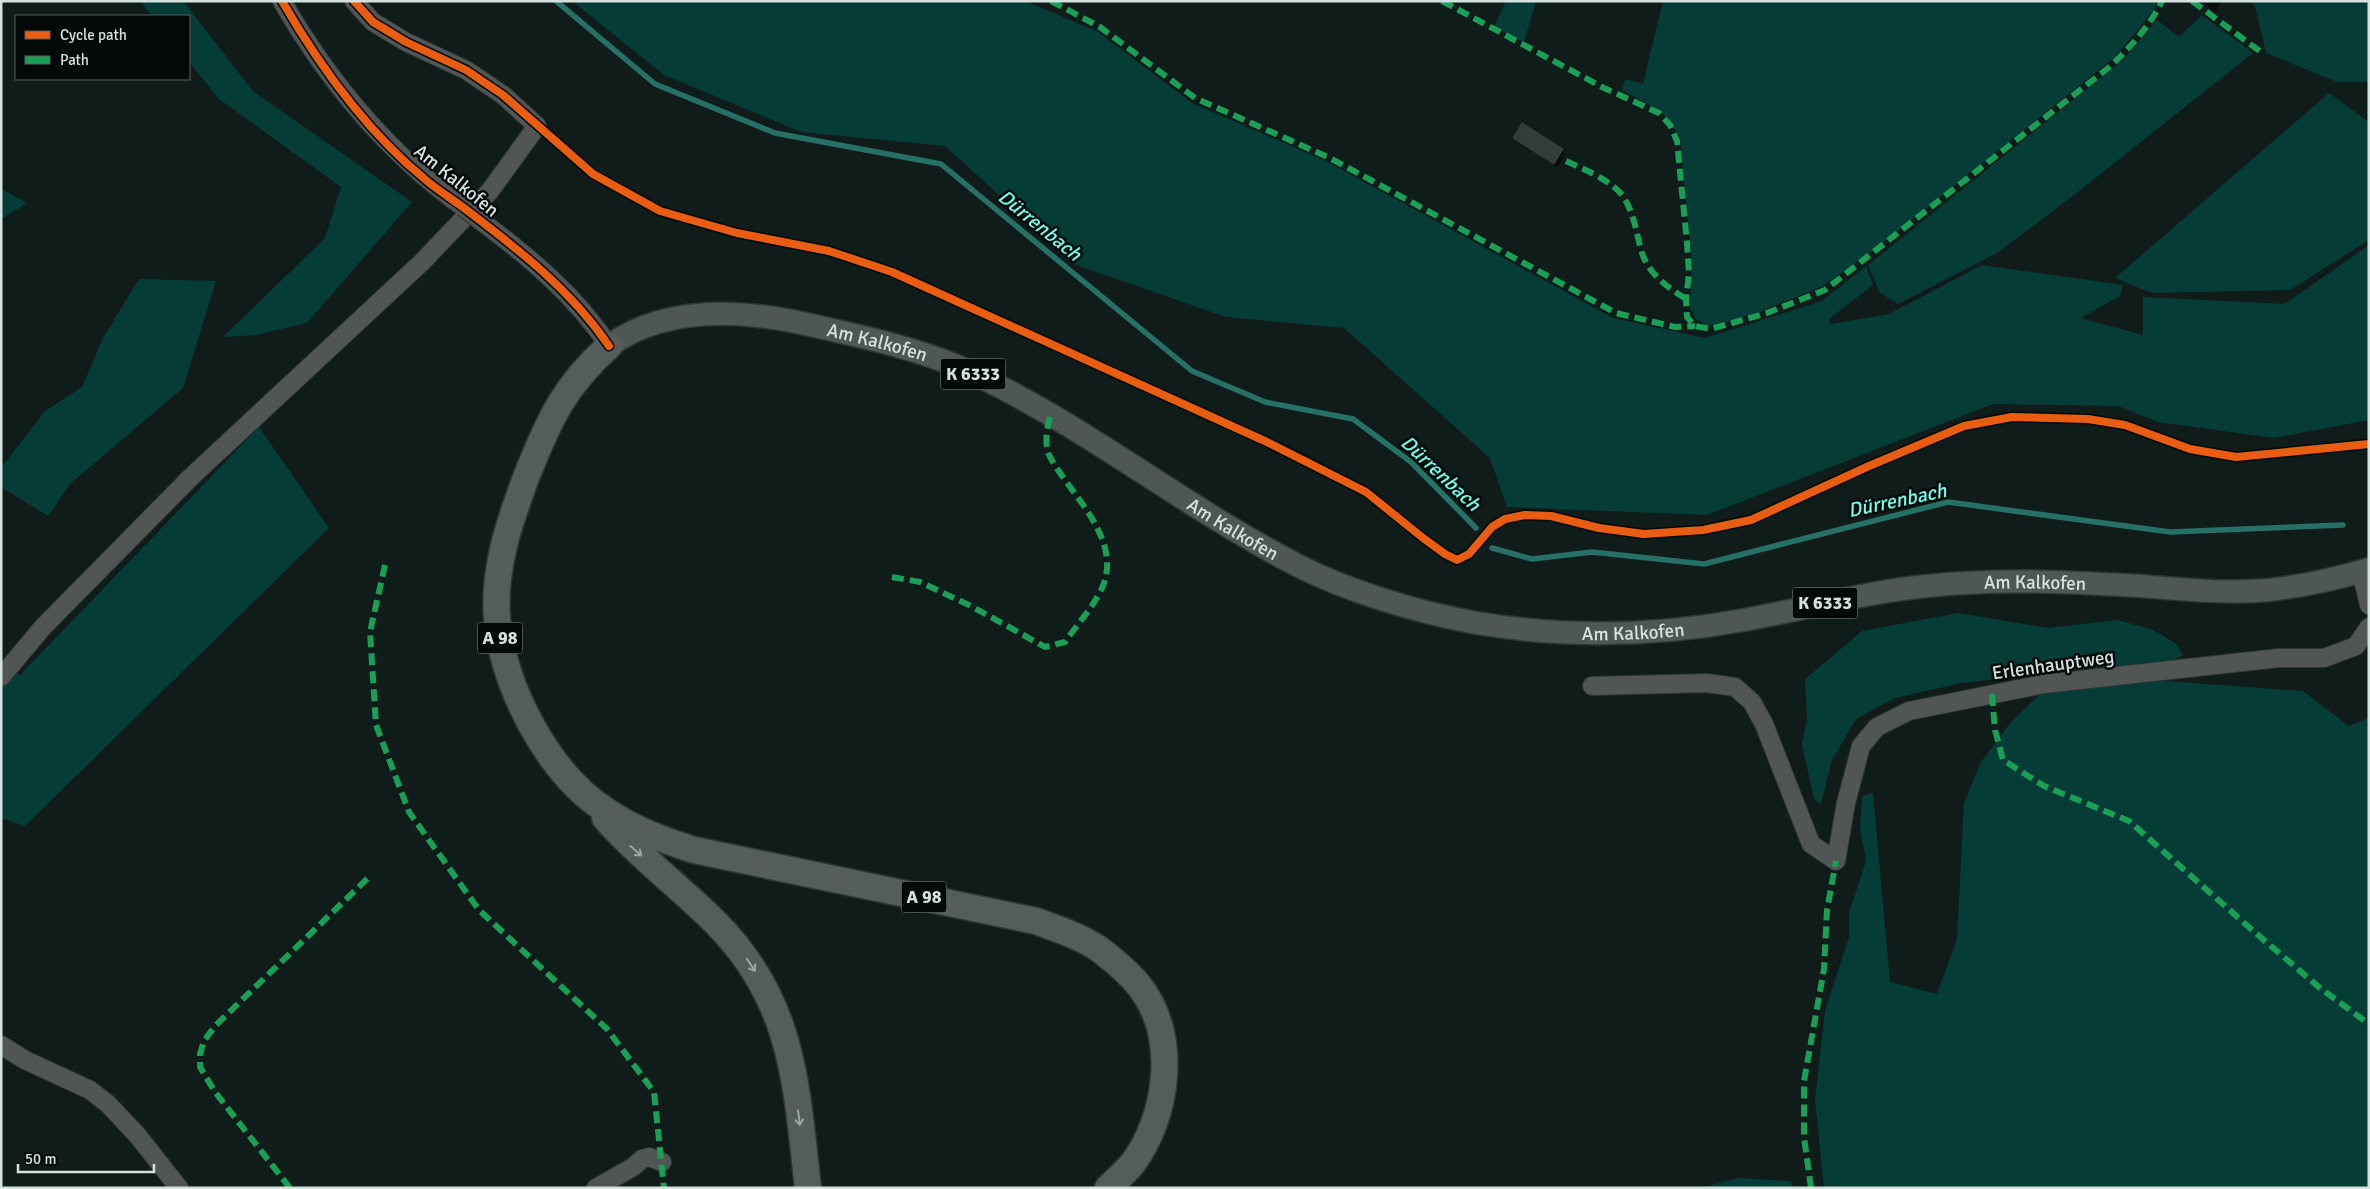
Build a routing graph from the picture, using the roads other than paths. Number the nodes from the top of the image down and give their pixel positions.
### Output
1 (282, 1) edge
2 (354, 1) edge
3 (609, 346) junction
4 (2365, 570) edge
5 (2369, 605) edge
6 (2369, 627) edge
7 (1, 677) edge
8 (1592, 686) dead end
9 (579, 789) junction
10 (1, 1045) edge
11 (662, 1162) dead end
12 (179, 1188) edge
13 (596, 1188) edge
14 (808, 1188) edge
15 (1108, 1188) edge

1 - 3 street, Am Kalkofen, bridge
2 - 7 street
3 - 4 main road, Am Kalkofen / K 6333
3 - 9 highway, A 98
4 - 5 street
6 - 8 street, Erlenhauptweg
9 -> 14 highway, A 98
9 - 15 highway, A 98
10 - 12 street
11 - 13 street

